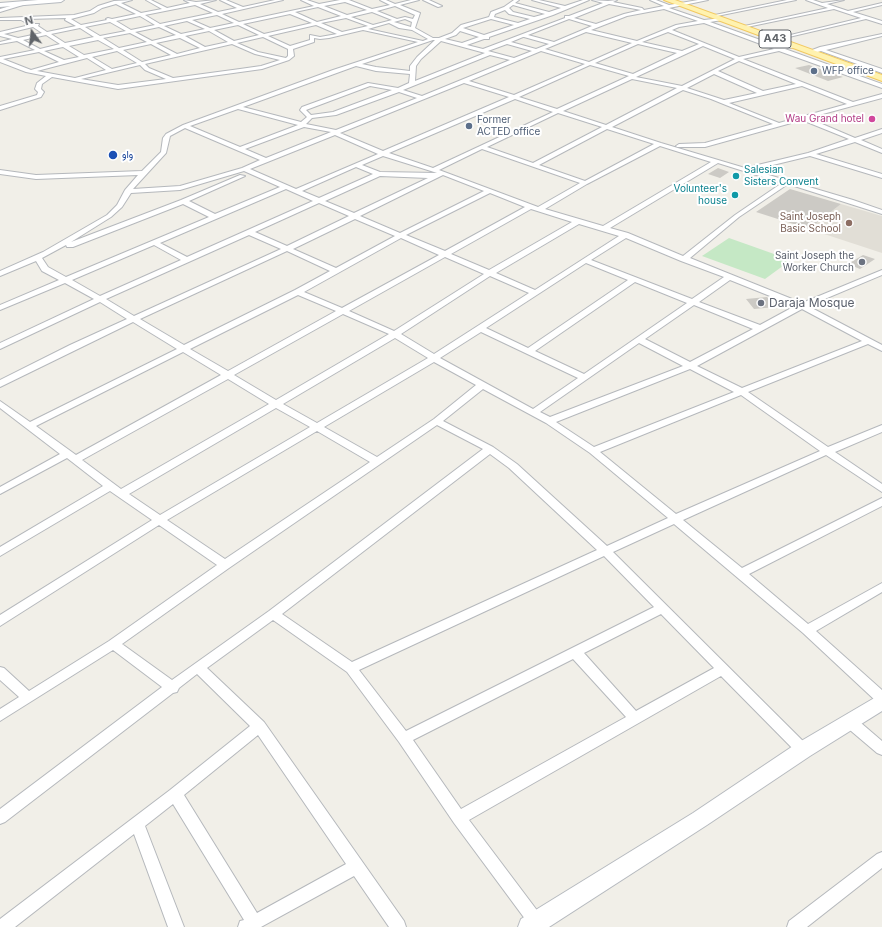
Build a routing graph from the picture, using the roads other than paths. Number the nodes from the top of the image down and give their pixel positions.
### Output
1 (61, 0) edge
2 (130, 0) edge
3 (148, 0) edge
4 (186, 0) edge
5 (214, 0) edge
6 (222, 0) edge
7 (281, 0) edge
8 (303, 0) edge
9 (345, 0) edge
10 (382, 0) edge
11 (416, 0) edge
12 (428, 0) edge
13 (534, 0) edge
14 (553, 0) edge
15 (587, 0) edge
16 (594, 0) edge
17 (615, 0) edge
18 (652, 0) edge
19 (706, 0) edge
20 (794, 0) edge
21 (808, 0) edge
22 (842, 0) edge
23 (267, 1) edge
24 (116, 2) junction
25 (515, 2) edge
26 (609, 2) junction
27 (24, 3) junction
28 (545, 3) junction
29 (0, 4) edge
30 (195, 4) junction
31 (318, 4) edge
32 (667, 4) edge
33 (821, 4) junction
34 (882, 4) edge
35 (276, 5) dead end
36 (395, 5) junction
37 (681, 5) junction
38 (440, 6) dead end
39 (243, 8) junction
40 (506, 8) junction
41 (566, 8) junction
42 (834, 8) junction
43 (165, 9) junction
44 (283, 9) dead end
45 (370, 10) junction
46 (648, 10) junction
47 (0, 11) edge
48 (250, 11) dead end
49 (92, 12) junction
50 (290, 12) junction
51 (847, 12) junction
52 (217, 13) junction
53 (583, 13) junction
54 (141, 14) junction
55 (551, 14) junction
56 (98, 15) dead end
57 (257, 15) dead end
58 (74, 16) junction
59 (345, 16) junction
60 (595, 16) dead end
61 (104, 17) dead end
62 (600, 17) dead end
63 (716, 17) junction
64 (22, 18) junction
65 (264, 18) junction
66 (491, 18) junction
67 (570, 18) junction
68 (866, 18) junction
69 (882, 18) edge
70 (0, 19) edge
71 (67, 19) junction
72 (187, 19) junction
73 (535, 19) junction
74 (110, 20) junction
75 (397, 20) junction
76 (612, 20) junction
77 (873, 20) junction
78 (270, 21) dead end
79 (414, 21) junction
80 (704, 21) junction
81 (316, 22) junction
82 (390, 22) junction
83 (47, 23) dead end
84 (240, 23) junction
85 (476, 23) junction
86 (882, 23) edge
87 (40, 24) dead end
88 (555, 24) junction
89 (161, 25) junction
90 (520, 25) junction
91 (34, 26) junction
92 (79, 26) junction
93 (562, 26) dead end
94 (596, 26) junction
95 (282, 27) dead end
96 (371, 27) junction
97 (742, 27) junction
98 (413, 28) junction
99 (288, 29) junction
100 (362, 29) junction
101 (576, 29) dead end
102 (211, 30) junction
103 (460, 30) junction
104 (540, 30) junction
105 (584, 30) junction
106 (668, 30) junction
107 (504, 31) junction
108 (546, 31) dead end
109 (130, 32) junction
110 (0, 33) edge
111 (46, 33) junction
112 (342, 34) junction
113 (264, 35) junction
114 (307, 35) junction
115 (560, 35) dead end
116 (882, 35) edge
117 (181, 36) junction
118 (525, 36) junction
119 (567, 36) junction
120 (405, 37) junction
121 (486, 37) junction
122 (98, 38) junction
123 (17, 39) junction
124 (433, 39) junction
125 (440, 39) junction
126 (776, 39) junction
127 (230, 42) junction
128 (423, 42) junction
129 (637, 42) junction
130 (0, 43) edge
131 (151, 43) junction
132 (508, 43) junction
133 (553, 43) junction
134 (704, 44) junction
135 (462, 45) junction
136 (63, 46) junction
137 (793, 46) junction
138 (203, 48) junction
139 (290, 48) junction
140 (782, 49) junction
141 (40, 50) junction
142 (118, 50) junction
143 (538, 50) junction
144 (820, 50) junction
145 (483, 51) junction
146 (810, 52) junction
147 (490, 53) junction
148 (682, 53) junction
149 (175, 55) junction
150 (86, 57) junction
151 (1, 58) edge
152 (740, 58) junction
153 (287, 59) junction
154 (515, 60) junction
155 (64, 62) junction
156 (141, 63) junction
157 (355, 64) junction
158 (590, 64) junction
159 (110, 70) junction
160 (882, 70) edge
161 (28, 71) junction
162 (443, 72) junction
163 (715, 72) junction
164 (412, 73) junction
165 (51, 75) junction
166 (632, 76) junction
167 (882, 78) edge
168 (73, 80) junction
169 (176, 80) junction
170 (466, 80) junction
171 (412, 84) junction
172 (802, 84) junction
173 (882, 86) edge
174 (683, 88) junction
175 (399, 90) junction
176 (762, 93) junction
177 (882, 96) edge
178 (515, 97) junction
179 (422, 98) junction
180 (724, 102) junction
181 (852, 104) junction
182 (238, 107) junction
183 (0, 108) edge
184 (556, 111) junction
185 (310, 118) junction
186 (803, 118) junction
187 (304, 124) junction
188 (185, 126) junction
189 (779, 126) junction
190 (318, 127) junction
191 (607, 127) junction
192 (337, 132) junction
193 (882, 132) edge
194 (854, 140) junction
195 (659, 144) junction
196 (705, 145) junction
197 (668, 146) junction
198 (481, 147) junction
199 (240, 149) junction
200 (882, 151) edge
201 (384, 154) junction
202 (810, 154) junction
203 (706, 157) junction
204 (265, 160) junction
205 (717, 160) junction
206 (356, 165) junction
207 (534, 165) junction
208 (747, 169) junction
209 (882, 170) edge
210 (247, 171) junction
211 (0, 172) edge
212 (143, 173) junction
213 (437, 173) junction
214 (379, 174) junction
215 (873, 174) junction
216 (882, 176) edge
217 (788, 182) junction
218 (585, 183) junction
219 (285, 186) junction
220 (127, 191) junction
221 (296, 191) junction
222 (489, 191) junction
223 (183, 201) junction
224 (319, 201) junction
225 (530, 207) junction
226 (539, 210) junction
227 (882, 212) edge
228 (214, 216) junction
229 (355, 216) junction
230 (577, 222) junction
231 (604, 228) junction
232 (249, 232) junction
233 (401, 235) junction
234 (625, 235) junction
235 (154, 242) junction
236 (286, 249) junction
237 (444, 254) junction
238 (42, 256) junction
239 (684, 259) junction
240 (187, 260) junction
241 (587, 261) junction
242 (337, 271) junction
243 (882, 272) edge
244 (0, 274) edge
245 (489, 274) junction
246 (729, 277) junction
247 (65, 279) junction
248 (633, 280) junction
249 (298, 292) junction
250 (536, 293) junction
251 (100, 299) junction
252 (693, 302) junction
253 (802, 306) junction
254 (0, 308) edge
255 (342, 312) junction
256 (134, 319) junction
257 (480, 328) junction
258 (759, 328) junction
259 (395, 334) junction
260 (638, 339) junction
261 (869, 341) junction
262 (0, 346) edge
263 (882, 348) edge
264 (183, 349) junction
265 (529, 351) junction
266 (434, 358) junction
267 (690, 366) junction
268 (228, 375) junction
269 (583, 377) junction
270 (0, 384) edge
271 (482, 385) junction
272 (742, 392) junction
273 (0, 404) edge
274 (276, 404) junction
275 (533, 413) junction
276 (436, 421) junction
277 (549, 421) junction
278 (29, 426) junction
279 (317, 427) junction
280 (882, 428) edge
281 (490, 449) junction
282 (827, 450) junction
283 (592, 451) junction
284 (71, 457) junction
285 (377, 461) junction
286 (111, 486) junction
287 (1, 489) edge
288 (882, 489) edge
289 (121, 494) junction
290 (882, 502) edge
291 (677, 519) junction
292 (160, 520) junction
293 (604, 550) junction
294 (0, 552) edge
295 (225, 565) junction
296 (741, 573) junction
297 (882, 587) edge
298 (661, 609) junction
299 (273, 614) junction
300 (0, 620) edge
301 (807, 630) junction
302 (113, 644) junction
303 (575, 652) junction
304 (198, 668) junction
305 (351, 668) junction
306 (723, 669) junction
307 (0, 672) edge
308 (173, 688) junction
309 (28, 698) junction
310 (882, 698) edge
311 (882, 702) edge
312 (0, 716) edge
313 (635, 719) junction
314 (849, 721) junction
315 (259, 726) junction
316 (404, 738) junction
317 (882, 749) edge
318 (803, 750) junction
319 (175, 794) junction
320 (0, 817) edge
321 (459, 818) junction
322 (137, 823) junction
323 (882, 860) edge
324 (355, 867) junction
325 (250, 925) edge
326 (533, 925) edge
327 (799, 926) edge
328 (2, 927) edge
329 (176, 927) edge
330 (398, 927) edge

1 - 27 street
2 - 24 street
3 - 43 street
4 - 30 street
5 - 30 street
6 - 39 street
7 - 23 street
8 - 31 street
9 - 31 street
9 - 45 street
10 - 36 street
11 - 36 street
12 - 38 street
13 - 28 street
14 - 28 street
15 - 41 street
16 - 26 street
17 - 26 street
18 - 32 street
19 - 37 street
20 - 63 street
21 - 33 street
22 - 33 street
23 - 35 street
23 - 39 street
24 - 49 street
24 - 54 street
25 - 40 street
25 - 55 street
26 - 46 street
26 - 53 street
27 - 29 street
27 - 47 street
28 - 41 street
30 - 43 street
30 - 52 street
31 - 50 street
31 - 59 street
32 - 37 main road, A43
32 - 46 street
32 - 80 street
33 - 42 street
34 - 51 street
36 - 45 street
36 - 79 street
37 - 63 main road, A43
39 - 48 street
39 - 52 street
40 - 66 street
40 - 73 street
41 - 53 street
41 - 55 street
42 - 51 street
42 - 97 street
43 - 54 street
43 - 72 street
44 - 50 street
45 - 59 street
45 - 75 street
46 - 76 street
49 - 56 street
49 - 58 street
50 - 65 street
50 - 81 street
51 - 68 street
52 - 72 street
52 - 84 street
53 - 60 street
53 - 67 street
54 - 74 street
54 - 89 street
55 - 67 street
55 - 73 street
57 - 65 street
58 - 64 street
58 - 71 street
59 - 81 street
59 - 96 street
61 - 74 street
62 - 76 street
63 - 80 street
63 - 97 main road, A43
64 - 70 street
64 - 91 street
65 - 78 street
65 - 84 street
66 - 85 street
66 - 90 street
67 - 88 street
67 - 94 street
68 - 77 street
68 - 126 street
69 - 77 street
71 - 83 street
71 - 92 street
72 - 89 street
72 - 102 street
73 - 88 street
73 - 90 street
74 - 92 street
74 - 109 street
75 - 79 street
75 - 82 street
76 - 94 street
77 - 86 street
79 - 98 street
80 - 106 street
80 - 140 street
81 - 99 street
81 - 112 street
82 - 96 street
82 - 98 street
84 - 102 street
84 - 113 street
85 - 103 street
85 - 107 street
87 - 91 street
88 - 93 street
88 - 104 street
89 - 109 street
89 - 117 street
90 - 104 street
90 - 107 street
91 - 110 street
91 - 111 street
92 - 111 street
92 - 122 street
94 - 105 street
95 - 99 street
96 - 100 street
96 - 120 street
97 - 126 main road, A43
98 - 124 street
99 - 113 street
99 - 114 street
100 - 112 street
100 - 120 street
101 - 105 street
102 - 117 street
102 - 127 street
103 - 121 street
103 - 125 street
104 - 108 street
104 - 118 street
105 - 119 street
105 - 129 street
106 - 129 street
106 - 134 street
107 - 118 street
107 - 121 street
109 - 122 street
109 - 131 street
110 - 123 street
111 - 123 street
111 - 136 street
112 - 114 street
113 - 127 street
113 - 139 street
114 - 139 street
115 - 119 street
116 - 144 street
117 - 131 street
117 - 138 street
118 - 132 street
118 - 133 street
119 - 133 street
120 - 128 street
121 - 132 street
121 - 135 street
122 - 136 street
122 - 142 street
123 - 130 street
123 - 141 street
124 - 125 street
124 - 128 street
125 - 135 street
125 - 164 street
126 - 137 main road, A43
127 - 138 street
127 - 153 street
128 - 157 street
129 - 148 street
129 - 158 street
131 - 142 street
131 - 149 street
132 - 143 street
132 - 145 street
133 - 143 street
134 - 148 street
134 - 152 street
135 - 145 street
136 - 141 street
136 - 150 street
137 - 140 street
137 - 146 main road, A43
138 - 149 street
139 - 153 street
140 - 152 street
140 - 173 street
141 - 151 street
141 - 155 street
142 - 150 street
142 - 156 street
143 - 154 street
143 - 158 street
144 - 146 street
144 - 160 street
145 - 147 street
146 - 167 main road, A43
147 - 154 street
147 - 162 street
148 - 166 street
149 - 156 street
150 - 155 street
150 - 159 street
151 - 161 street
152 - 163 street
152 - 172 street
153 - 169 street
154 - 170 street
155 - 161 street
156 - 159 street
156 - 169 street
157 - 164 street
157 - 182 street
158 - 166 street
158 - 178 street
159 - 168 street
161 - 165 street
162 - 170 street
162 - 171 street
163 - 174 street
163 - 176 street
164 - 171 street
165 - 168 street
165 - 183 street
166 - 174 street
166 - 184 street
168 - 169 street
170 - 178 street
170 - 179 street
171 - 175 street
172 - 176 street
172 - 181 street
174 - 180 street
174 - 191 street
175 - 179 street
175 - 185 street
175 - 185 street
176 - 180 street
177 - 181 street
178 - 184 street
178 - 201 street
179 - 192 street
180 - 189 street
181 - 186 street
182 - 187 street
182 - 188 street
184 - 191 street
184 - 198 street
185 - 187 street
185 - 190 street
186 - 189 street
186 - 194 street
187 - 190 street
187 - 199 street
188 - 199 street
188 - 212 street
189 - 196 street
190 - 192 street
191 - 195 street
191 - 207 street
192 - 201 street
192 - 204 street
193 - 194 street
194 - 200 street
194 - 202 street
195 - 197 street
195 - 218 street
196 - 197 street
196 - 203 street
197 - 203 street
198 - 207 street
198 - 213 street
199 - 204 street
201 - 206 street
201 - 213 street
202 - 208 street
202 - 215 street
203 - 205 street
204 - 210 street
205 - 208 street
205 - 231 street
206 - 214 street
206 - 221 street
207 - 218 street
208 - 217 street
209 - 215 street
210 - 219 street
210 - 220 street
210 - 223 street
211 - 212 street
212 - 220 street
213 - 214 street
213 - 222 street
213 - 229 street
214 - 224 street
215 - 216 street
217 - 227 street
217 - 239 street
218 - 226 street
219 - 221 street
219 - 228 street
220 - 238 street
221 - 224 street
222 - 225 street
222 - 233 street
223 - 228 street
223 - 238 street
224 - 229 street
224 - 232 street
225 - 226 street
225 - 237 street
226 - 230 street
228 - 235 street
229 - 233 street
229 - 236 street
230 - 231 street
230 - 245 street
231 - 234 street
232 - 236 street
232 - 240 street
233 - 237 street
233 - 242 street
234 - 239 street
234 - 241 street
235 - 240 street
235 - 247 street
236 - 242 street
236 - 256 street
237 - 245 street
237 - 255 street
238 - 244 street
238 - 247 street
239 - 246 street
240 - 251 street
241 - 248 street
241 - 250 street
242 - 249 street
243 - 253 street
245 - 250 street
245 - 259 street
246 - 252 street
246 - 253 street
247 - 251 street
247 - 254 street
248 - 252 street
248 - 265 street
249 - 255 street
249 - 264 street
250 - 257 street
251 - 256 street
251 - 262 street
252 - 258 street
252 - 260 street
253 - 258 street
253 - 261 street
255 - 259 street
255 - 268 street
256 - 264 street
256 - 270 street
257 - 265 street
257 - 266 street
258 - 267 street
259 - 266 street
259 - 274 street
260 - 267 street
260 - 269 street
261 - 263 street
261 - 272 street
264 - 268 street
264 - 278 street
265 - 269 street
266 - 271 street
266 - 279 street
267 - 272 street
267 - 277 street
268 - 274 street
268 - 284 street
269 - 275 street
271 - 275 street
271 - 276 street
272 - 282 street
272 - 283 street
273 - 278 street
274 - 279 street
274 - 289 street
275 - 277 street
276 - 281 street
276 - 285 street
277 - 283 street
278 - 284 street
279 - 285 street
279 - 292 street
280 - 282 street
281 - 293 street
281 - 299 street
282 - 288 street
282 - 291 street
283 - 291 street
284 - 286 street
284 - 287 street
285 - 295 street
286 - 289 street
286 - 294 street
289 - 292 street
290 - 296 street
291 - 293 street
291 - 296 street
292 - 295 street
292 - 300 street
293 - 298 street
293 - 305 street
295 - 302 street
296 - 301 street
297 - 301 street
298 - 303 street
298 - 306 street
299 - 304 street
299 - 305 street
301 - 310 street
302 - 308 street
302 - 309 street
303 - 313 street
303 - 316 street
304 - 308 street
304 - 315 street
305 - 316 street
306 - 313 street
306 - 318 street
307 - 309 street
308 - 320 street
309 - 312 street
311 - 314 street
313 - 321 street
314 - 317 street
314 - 318 street
315 - 319 street
315 - 324 street
316 - 321 street
318 - 326 street
319 - 322 street
319 - 325 street
321 - 326 street
322 - 328 street
322 - 329 street
323 - 327 street
324 - 325 street
324 - 330 street

